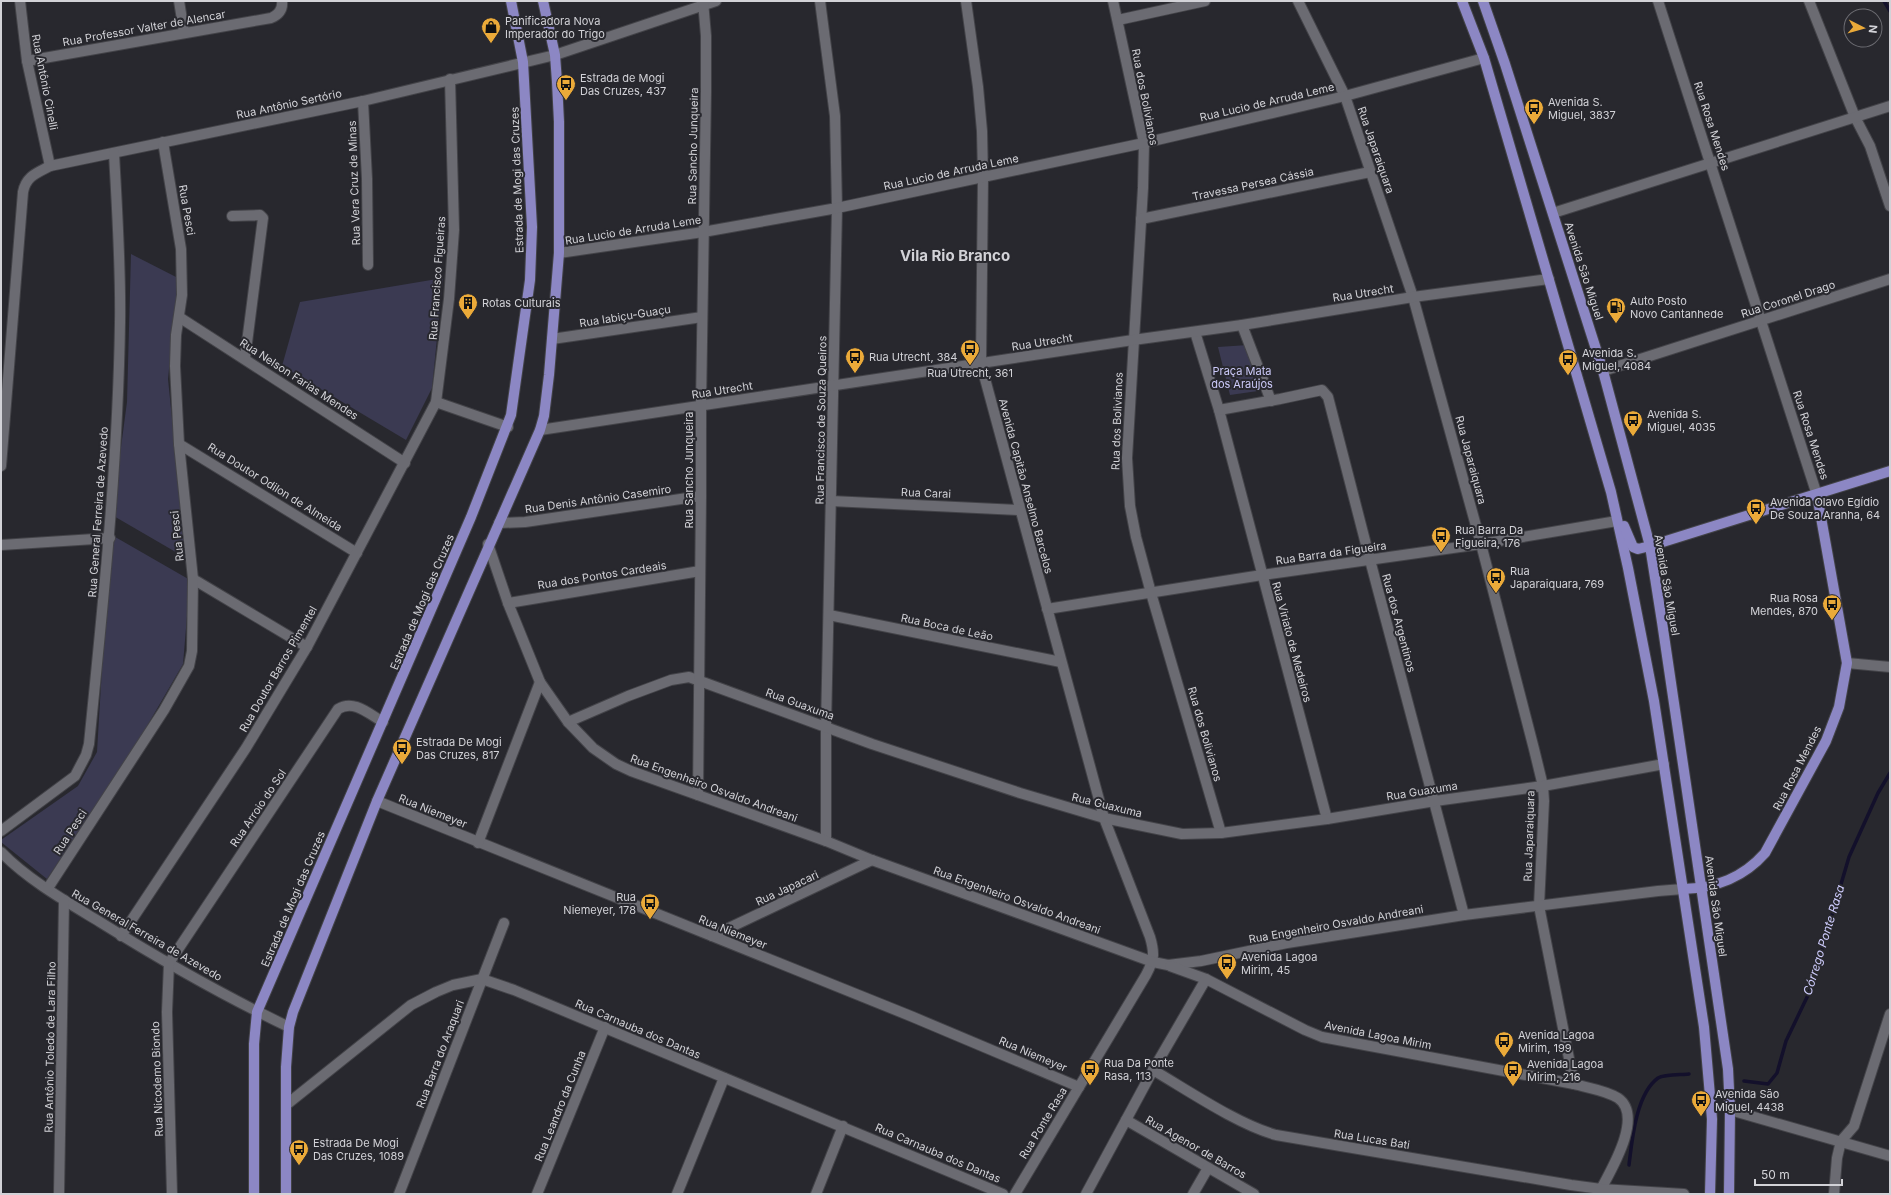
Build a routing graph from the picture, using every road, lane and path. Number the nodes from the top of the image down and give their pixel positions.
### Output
1 (20, 1) edge
2 (178, 1) edge
3 (511, 1) edge
4 (543, 1) edge
5 (716, 1) edge
6 (820, 1) edge
7 (966, 1) edge
8 (1114, 1) edge
9 (1205, 1) edge
10 (1298, 1) edge
11 (1462, 1) edge
12 (1483, 1) edge
13 (1658, 1) edge
14 (1809, 1) edge
15 (283, 2) edge
16 (704, 3) edge
17 (1118, 20) junction
18 (184, 32) junction
19 (554, 54) junction
20 (1484, 58) junction
21 (26, 61) junction
22 (523, 62) junction
23 (450, 79) junction
24 (1345, 96) junction
25 (363, 101) junction
26 (1890, 106) edge
27 (1855, 116) junction
28 (163, 142) junction
29 (1144, 143) junction
30 (114, 154) junction
31 (1711, 164) junction
32 (50, 166) junction
33 (1370, 172) junction
34 (983, 177) junction
35 (1890, 206) edge
36 (837, 208) junction
37 (1553, 213) junction
38 (232, 216) dead end
39 (1141, 219) junction
40 (703, 232) junction
41 (559, 253) junction
42 (368, 265) dead end
43 (1890, 279) edge
44 (1549, 280) junction
45 (1413, 297) junction
46 (179, 317) junction
47 (702, 317) junction
48 (1762, 321) junction
49 (1242, 325) junction
50 (1195, 332) junction
51 (552, 339) junction
52 (1133, 340) junction
53 (5, 353) edge
54 (245, 358) junction
55 (981, 364) junction
56 (1603, 371) junction
57 (833, 385) junction
58 (1271, 401) junction
59 (436, 402) junction
60 (701, 405) junction
61 (1218, 410) junction
62 (508, 427) junction
63 (540, 430) junction
64 (179, 444) junction
65 (405, 463) junction
66 (1, 466) edge
67 (1890, 471) edge
68 (1611, 492) junction
69 (1817, 495) junction
70 (701, 496) junction
71 (831, 501) junction
72 (1020, 510) junction
73 (1617, 521) junction
74 (499, 523) junction
75 (110, 538) junction
76 (488, 544) junction
77 (1481, 544) junction
78 (1, 545) edge
79 (1650, 546) junction
80 (357, 553) junction
81 (1370, 560) junction
82 (700, 571) junction
83 (1262, 575) junction
84 (193, 578) junction
85 (1152, 593) junction
86 (508, 603) junction
87 (1047, 609) junction
88 (829, 615) junction
89 (307, 647) junction
90 (1061, 662) junction
91 (1847, 663) junction
92 (1890, 667) edge
93 (699, 680) junction
94 (540, 682) junction
95 (383, 722) junction
96 (568, 722) junction
97 (826, 727) junction
98 (1664, 764) junction
99 (1542, 786) junction
100 (698, 796) junction
101 (1435, 801) junction
102 (377, 802) junction
103 (1104, 818) junction
104 (1327, 819) junction
105 (1, 832) edge
106 (1221, 833) junction
107 (826, 841) junction
108 (478, 843) junction
109 (1, 852) edge
110 (872, 860) junction
111 (48, 888) junction
112 (1702, 888) junction
113 (1683, 889) junction
114 (64, 900) junction
115 (1539, 906) junction
116 (1464, 915) junction
117 (504, 923) dead end
118 (122, 936) junction
119 (712, 936) junction
120 (1153, 962) junction
121 (169, 963) junction
122 (1168, 965) junction
123 (482, 979) junction
124 (1206, 979) junction
125 (257, 1012) junction
126 (1890, 1014) edge
127 (289, 1027) junction
128 (605, 1027) junction
129 (1153, 1070) junction
130 (724, 1078) junction
131 (1574, 1084) junction
132 (1079, 1086) junction
133 (286, 1105) junction
134 (1730, 1110) junction
135 (1126, 1120) junction
136 (843, 1126) junction
137 (1841, 1141) junction
138 (1890, 1156) edge
139 (1208, 1168) junction
140 (1602, 1192) edge
141 (1618, 1192) edge
142 (59, 1194) edge
143 (172, 1194) edge
144 (254, 1194) edge
145 (286, 1194) edge
146 (399, 1194) edge
147 (537, 1194) edge
148 (677, 1194) edge
149 (816, 1194) edge
150 (1003, 1194) edge
151 (1015, 1194) edge
152 (1086, 1194) edge
153 (1193, 1194) edge
154 (1254, 1194) edge
155 (1684, 1194) edge
156 (1710, 1194) edge
157 (1729, 1194) edge
158 (1834, 1194) edge

1 - 21 street, Rua Antônio Cinelli
2 - 18 street
3 - 22 main road, Estrada de Mogi das Cruzes
4 - 19 main road
5 - 16 street, Rua Antônio Sertório
6 - 36 street, Rua Francisco de Souza Queiros
7 - 34 street, Avenida Capitão Anselmo Barcelos
8 - 17 street, Rua dos Bolivianos
9 - 17 street
10 - 24 street, Rua Japaraiquara
11 - 20 main road
12 - 37 main road, Avenida São Miguel
13 - 31 street, Rua Rosa Mendes
14 - 27 street
15 - 18 street, Rua Professor Valter de Alencar
16 - 19 street, Rua Antônio Sertório
16 - 40 street, Rua Sancho Junqueira
17 - 29 street, Rua dos Bolivianos
18 - 21 street, Rua Professor Valter de Alencar
19 - 22 street, Rua Antônio Sertório
19 - 41 main road
20 - 24 street, Rua Lucio de Arruda Leme
20 - 44 main road
21 - 32 street, Rua Antônio Cinelli
22 - 23 street, Rua Antônio Sertório
22 - 62 main road, Estrada de Mogi das Cruzes
23 - 25 street, Rua Antônio Sertório
23 - 59 street, Rua Francisco Figueiras
24 - 29 street, Rua Lucio de Arruda Leme
24 - 33 street, Rua Japaraiquara
25 - 28 street, Rua Antônio Sertório
25 - 42 street, Rua Vera Cruz de Minas
26 - 27 street
27 - 31 street
27 - 35 street
28 - 30 street, Rua Antônio Sertório
28 - 46 street, Rua Pesci
29 - 34 street, Rua Lucio de Arruda Leme
29 - 39 street, Rua dos Bolivianos
30 - 32 street, Rua Antônio Sertório
30 - 75 street, Rua General Ferreira de Azevedo
31 - 37 street
31 - 48 street, Rua Rosa Mendes
32 - 53 street, Rua Antônio Sertório
33 - 39 street, Travessa Persea Cássia
33 - 45 street, Rua Japaraiquara
34 - 36 street, Rua Lucio de Arruda Leme
34 - 55 street, Avenida Capitão Anselmo Barcelos
36 - 40 street, Rua Lucio de Arruda Leme
36 - 57 street, Rua Francisco de Souza Queiros
37 - 56 main road, Avenida São Miguel
38 - 54 street
39 - 52 street, Rua dos Bolivianos
40 - 41 street, Rua Lucio de Arruda Leme
40 - 47 street, Rua Sancho Junqueira
41 - 51 main road
43 - 48 street, Rua Coronel Drago
44 - 45 street, Rua Utrecht
44 - 68 main road
45 - 49 street, Rua Utrecht
45 - 77 street, Rua Japaraiquara
46 - 54 street, Rua Nelson Farias Mendes
46 - 64 street, Rua Pesci
47 - 51 street, Rua Iabiçu-Guaçu
47 - 60 street, Rua Sancho Junqueira
48 - 56 street, Rua Coronel Drago
48 - 69 street, Rua Rosa Mendes
49 - 50 street, Rua Utrecht
49 - 58 street
50 - 52 street, Rua Utrecht
50 - 61 street, Rua Viriato de Medeiros
51 - 63 main road
52 - 55 street, Rua Utrecht
52 - 85 street, Rua dos Bolivianos
53 - 66 street
54 - 65 street, Rua Nelson Farias Mendes
55 - 57 street, Rua Utrecht
55 - 72 street, Avenida Capitão Anselmo Barcelos
56 - 79 main road, Avenida São Miguel
57 - 60 street, Rua Utrecht
57 - 71 street, Rua Francisco de Souza Queiros
58 - 61 street
58 - 81 street, Rua dos Argentinos
59 - 62 street
59 - 65 street, Rua Doutor Barros Pimentel
60 - 63 street, Rua Utrecht
60 - 70 street, Rua Sancho Junqueira
61 - 83 street, Rua Viriato de Medeiros
62 - 95 main road, Estrada de Mogi das Cruzes
63 - 74 main road
64 - 80 street, Rua Doutor Odilon de Almeida
64 - 84 street, Rua Pesci
65 - 80 street, Rua Doutor Barros Pimentel
67 - 69 main road
68 - 73 main road
68 - 79 main road
69 - 79 main road
69 - 91 main road, Rua Rosa Mendes
70 - 74 street, Rua Denis Antônio Casemiro
70 - 82 street, Rua Sancho Junqueira
71 - 72 street, Rua Carai
71 - 88 street, Rua Francisco de Souza Queiros
72 - 87 street, Avenida Capitão Anselmo Barcelos
73 - 77 street, Rua Barra da Figueira
73 - 98 main road
74 - 76 main road
75 - 78 street
75 - 105 street, Rua General Ferreira de Azevedo
76 - 86 street, Rua Engenheiro Osvaldo Andreani
76 - 102 main road
77 - 81 street, Rua Barra da Figueira
77 - 99 street, Rua Japaraiquara
79 - 112 main road, Avenida São Miguel
80 - 89 street, Rua Doutor Barros Pimentel
81 - 83 street, Rua Barra da Figueira
81 - 101 street, Rua dos Argentinos
82 - 86 street, Rua dos Pontos Cardeais
82 - 93 street, Rua Sancho Junqueira
83 - 85 street, Rua Barra da Figueira
83 - 104 street, Rua Viriato de Medeiros
84 - 89 street
84 - 111 street, Rua Pesci
85 - 87 street, Rua Barra da Figueira
85 - 106 street, Rua dos Bolivianos
86 - 94 street, Rua Engenheiro Osvaldo Andreani
87 - 90 street, Avenida Capitão Anselmo Barcelos
88 - 90 street, Rua Boca de Leão
88 - 97 street, Rua Francisco de Souza Queiros
89 - 118 street, Rua Doutor Barros Pimentel
90 - 103 street, Avenida Capitão Anselmo Barcelos
91 - 92 street
91 - 112 main road, Rua Rosa Mendes
93 - 96 street, Rua Guaxuma
93 - 97 street, Rua Guaxuma
93 - 100 street, Rua Sancho Junqueira
94 - 96 street, Rua Engenheiro Osvaldo Andreani
94 - 108 street
95 - 121 street, Rua Arroio do Sol
95 - 125 main road, Estrada de Mogi das Cruzes
96 - 100 street, Rua Engenheiro Osvaldo Andreani
97 - 103 street, Rua Guaxuma
97 - 107 street, Rua Francisco de Souza Queiros
98 - 99 street, Rua Guaxuma
98 - 113 main road
99 - 101 street, Rua Guaxuma
99 - 115 street, Rua Japaraiquara
100 - 107 street, Rua Engenheiro Osvaldo Andreani
101 - 104 street, Rua Guaxuma
101 - 116 street, Rua dos Argentinos
102 - 108 street, Rua Niemeyer
102 - 127 main road
103 - 106 street, Rua Guaxuma
103 - 120 street, Avenida Capitão Anselmo Barcelos
104 - 106 street, Rua Guaxuma
107 - 110 street, Rua Engenheiro Osvaldo Andreani
108 - 119 street, Rua Niemeyer
109 - 111 street, Rua General Ferreira de Azevedo
110 - 119 street, Rua Japacari
110 - 120 street, Rua Engenheiro Osvaldo Andreani
111 - 114 street, Rua General Ferreira de Azevedo
112 - 113 main road, Rua Rosa Mendes
112 - 134 main road, Avenida São Miguel
113 - 115 street, Rua Engenheiro Osvaldo Andreani
113 - 156 main road
114 - 118 street, Rua General Ferreira de Azevedo
114 - 142 street, Rua Antônio Toledo de Lara Filho
115 - 116 street, Rua Engenheiro Osvaldo Andreani
115 - 131 street, Rua Japaraiquara
116 - 122 street, Rua Engenheiro Osvaldo Andreani
117 - 123 street, Rua Barra do Araquari
118 - 121 street, Rua General Ferreira de Azevedo
119 - 132 street, Rua Niemeyer
120 - 122 street, Rua Engenheiro Osvaldo Andreani
120 - 132 street, Rua Ponte Rasa
121 - 125 street, Rua General Ferreira de Azevedo
121 - 143 street, Rua Nicodemo Biondo
122 - 124 street, Avenida Lagoa Mirim
123 - 128 street, Rua Carnauba dos Dantas
123 - 133 street
123 - 146 street, Rua Barra do Araquari
124 - 129 street
124 - 131 street, Avenida Lagoa Mirim
125 - 127 street, Rua General Ferreira de Azevedo
125 - 144 main road, Estrada de Mogi das Cruzes
126 - 137 street
127 - 133 main road
128 - 130 street, Rua Carnauba dos Dantas
128 - 147 street, Rua Leandro da Cunha
129 - 135 street
129 - 140 street, Rua Lucas Bati
130 - 136 street, Rua Carnauba dos Dantas
130 - 148 street
131 - 140 street, Avenida Lagoa Mirim
132 - 151 street, Rua Ponte Rasa
133 - 145 main road
134 - 137 street
134 - 157 main road, Avenida São Miguel
135 - 139 street, Rua Agenor de Barros
135 - 152 street
136 - 149 street
136 - 150 street, Rua Carnauba dos Dantas
137 - 138 street
137 - 158 street
139 - 153 street
139 - 154 street, Rua Agenor de Barros
140 - 141 street, Rua Lucas Bati
141 - 155 street, Rua Lucas Bati

